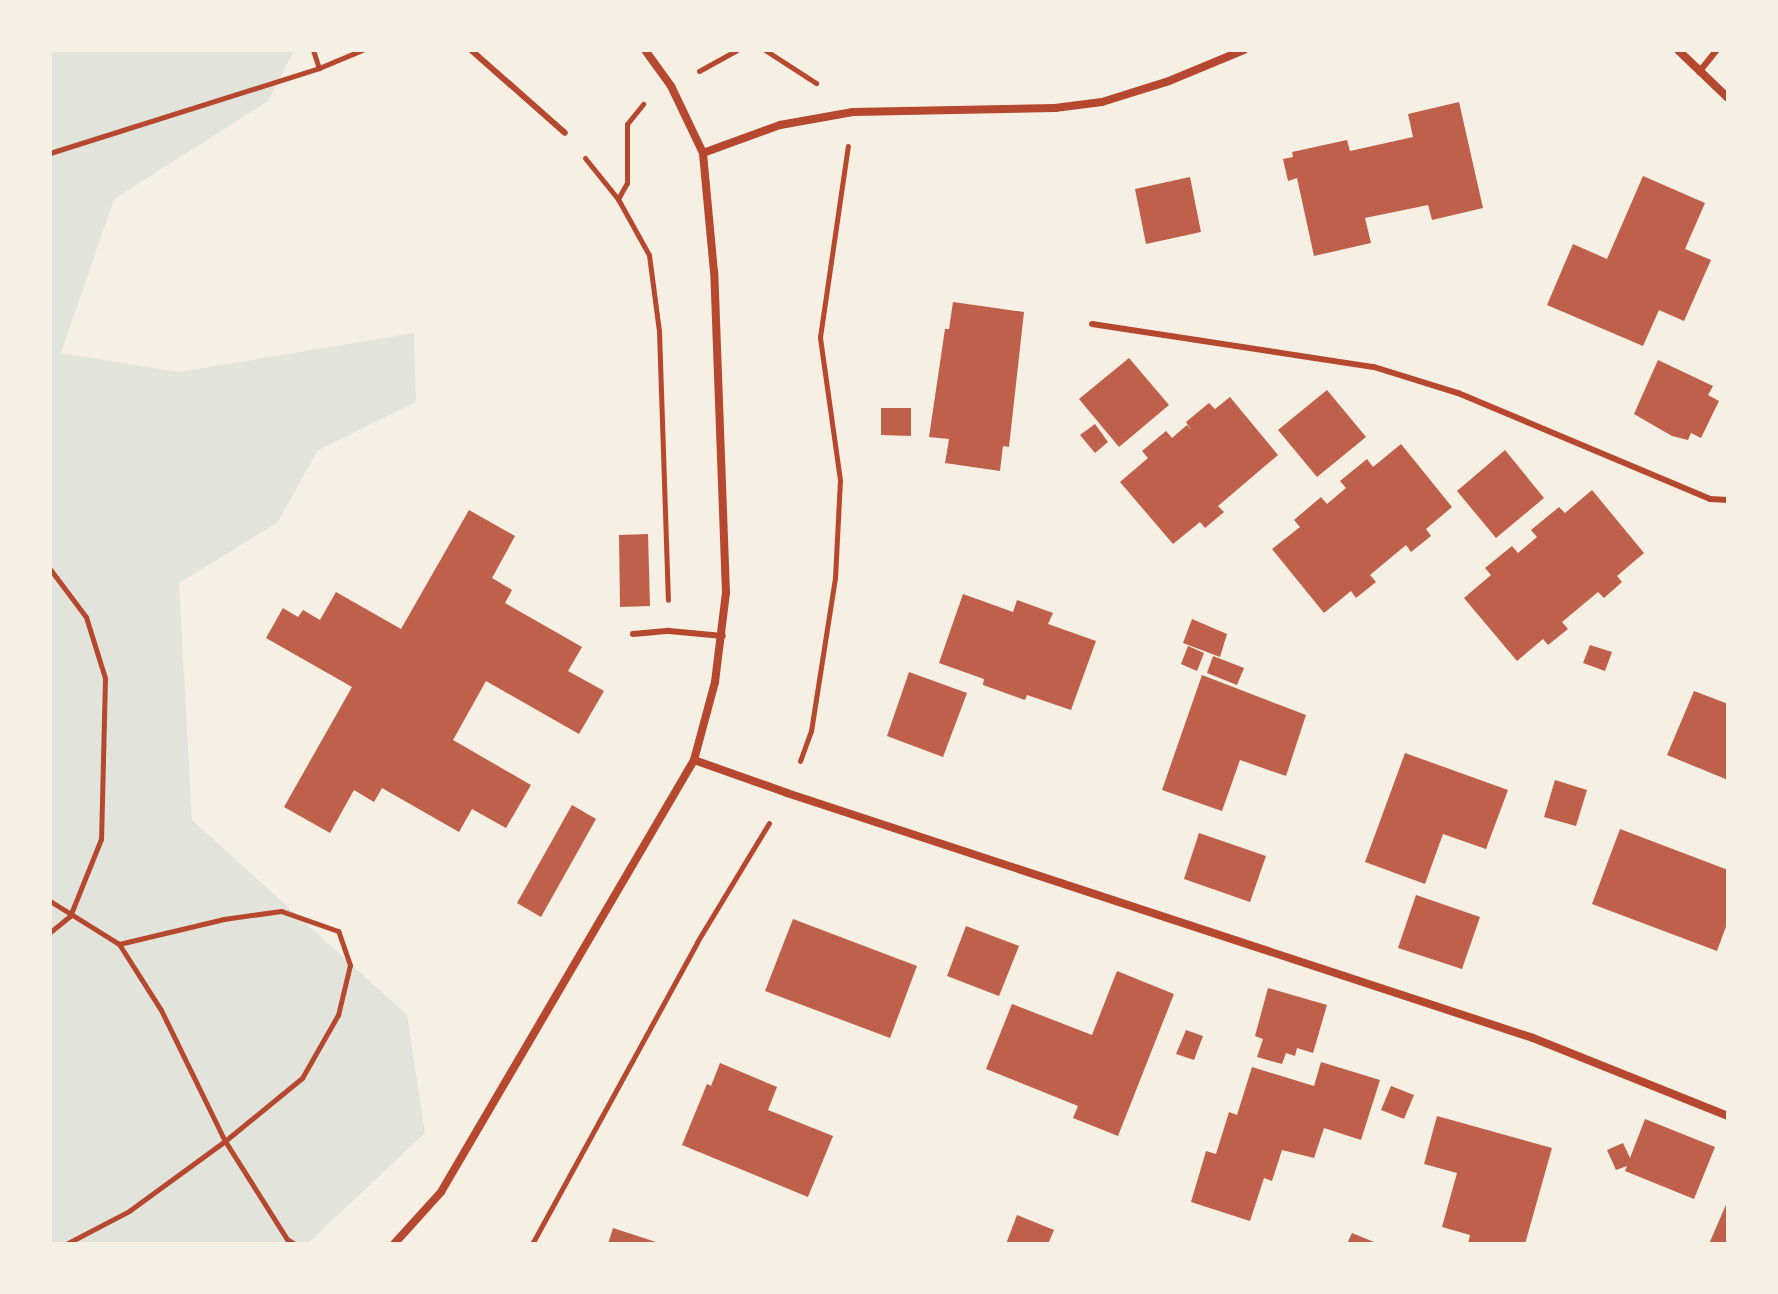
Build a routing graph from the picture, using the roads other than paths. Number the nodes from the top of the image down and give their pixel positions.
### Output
1 (471, 50) edge
2 (645, 50) edge
3 (1244, 50) edge
4 (1678, 50) edge
5 (1717, 50) edge
6 (1699, 72) junction
7 (1728, 98) edge
8 (565, 133) road end
9 (703, 153) junction
10 (1092, 324) dead end
11 (1728, 500) edge
12 (633, 634) dead end
13 (723, 636) junction
14 (694, 760) junction
15 (1728, 1116) edge
16 (394, 1244) edge

1 - 8 lane
2 - 9 street
3 - 9 street
4 - 6 street
5 - 6 lane
6 - 7 street
9 - 13 street
10 - 11 lane
12 - 13 lane
13 - 14 street
14 - 15 street
14 - 16 street

